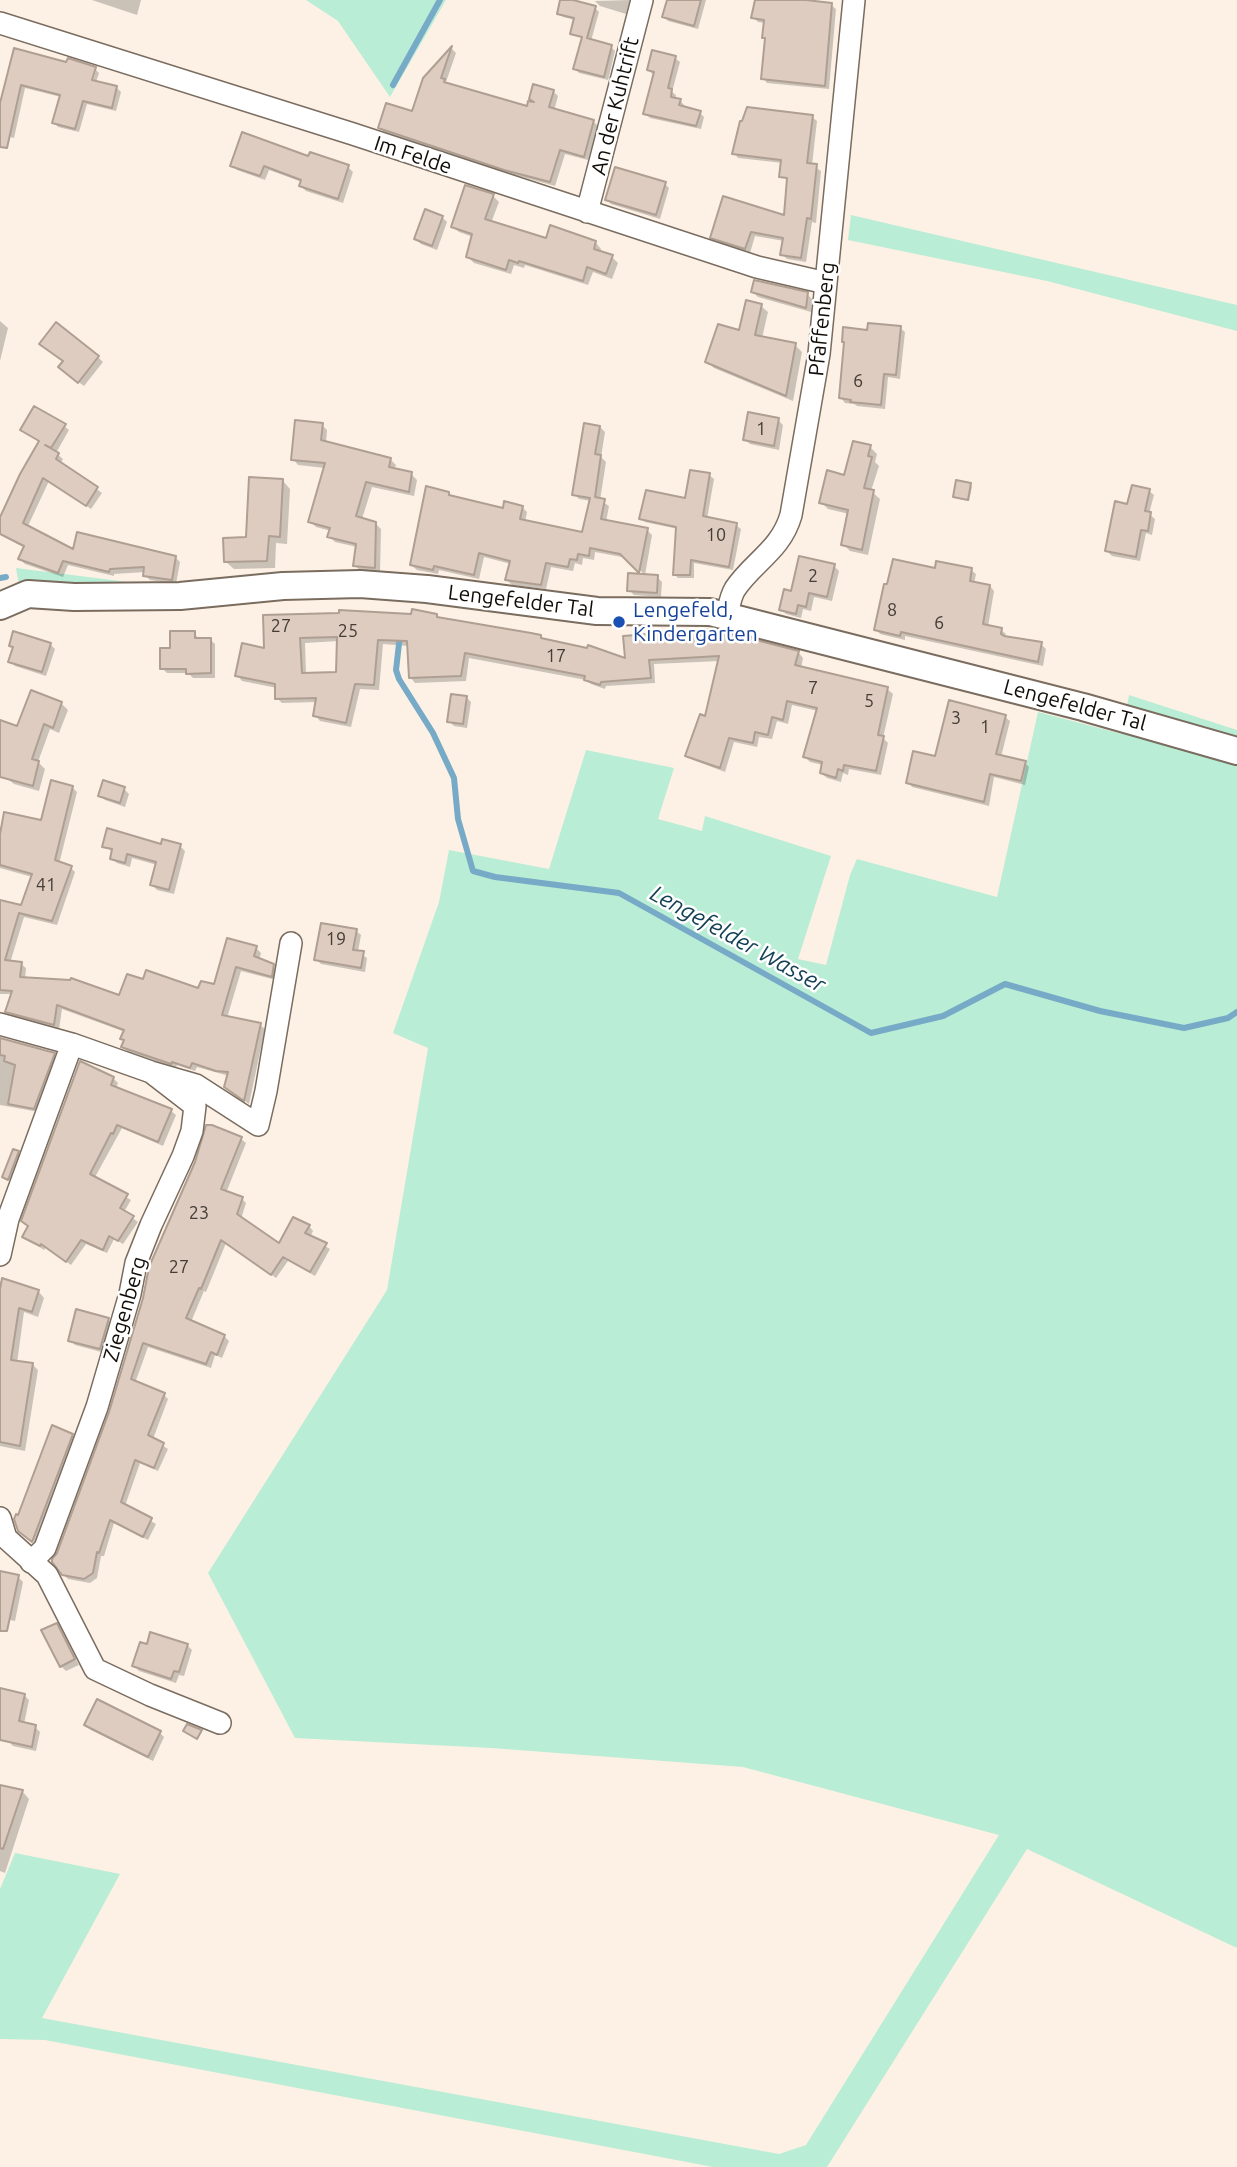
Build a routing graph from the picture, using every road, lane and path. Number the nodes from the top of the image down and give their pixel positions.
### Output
1 (642, 0) edge
2 (854, 0) edge
3 (0, 23) edge
4 (587, 212) junction
5 (826, 284) junction
6 (0, 606) edge
7 (727, 615) junction
8 (1237, 751) edge
9 (291, 943) dead end
10 (0, 1024) edge
11 (72, 1044) junction
12 (150, 1072) junction
13 (0, 1255) edge
14 (0, 1518) edge
15 (31, 1562) junction
16 (220, 1723) dead end

1 - 4 street, An der Kuhtrift
2 - 5 street, Pfaffenberg
3 - 4 street, Im Felde
4 - 5 street, Im Felde
5 - 7 street, Pfaffenberg
6 - 7 street, Lengefelder Tal
7 - 8 street, Lengefelder Tal
9 - 12 street, Ziegenberg
10 - 11 street, Ziegenberg
11 - 12 street, Ziegenberg
11 - 13 street
12 - 15 street, Ziegenberg
14 - 15 street
15 - 16 street

